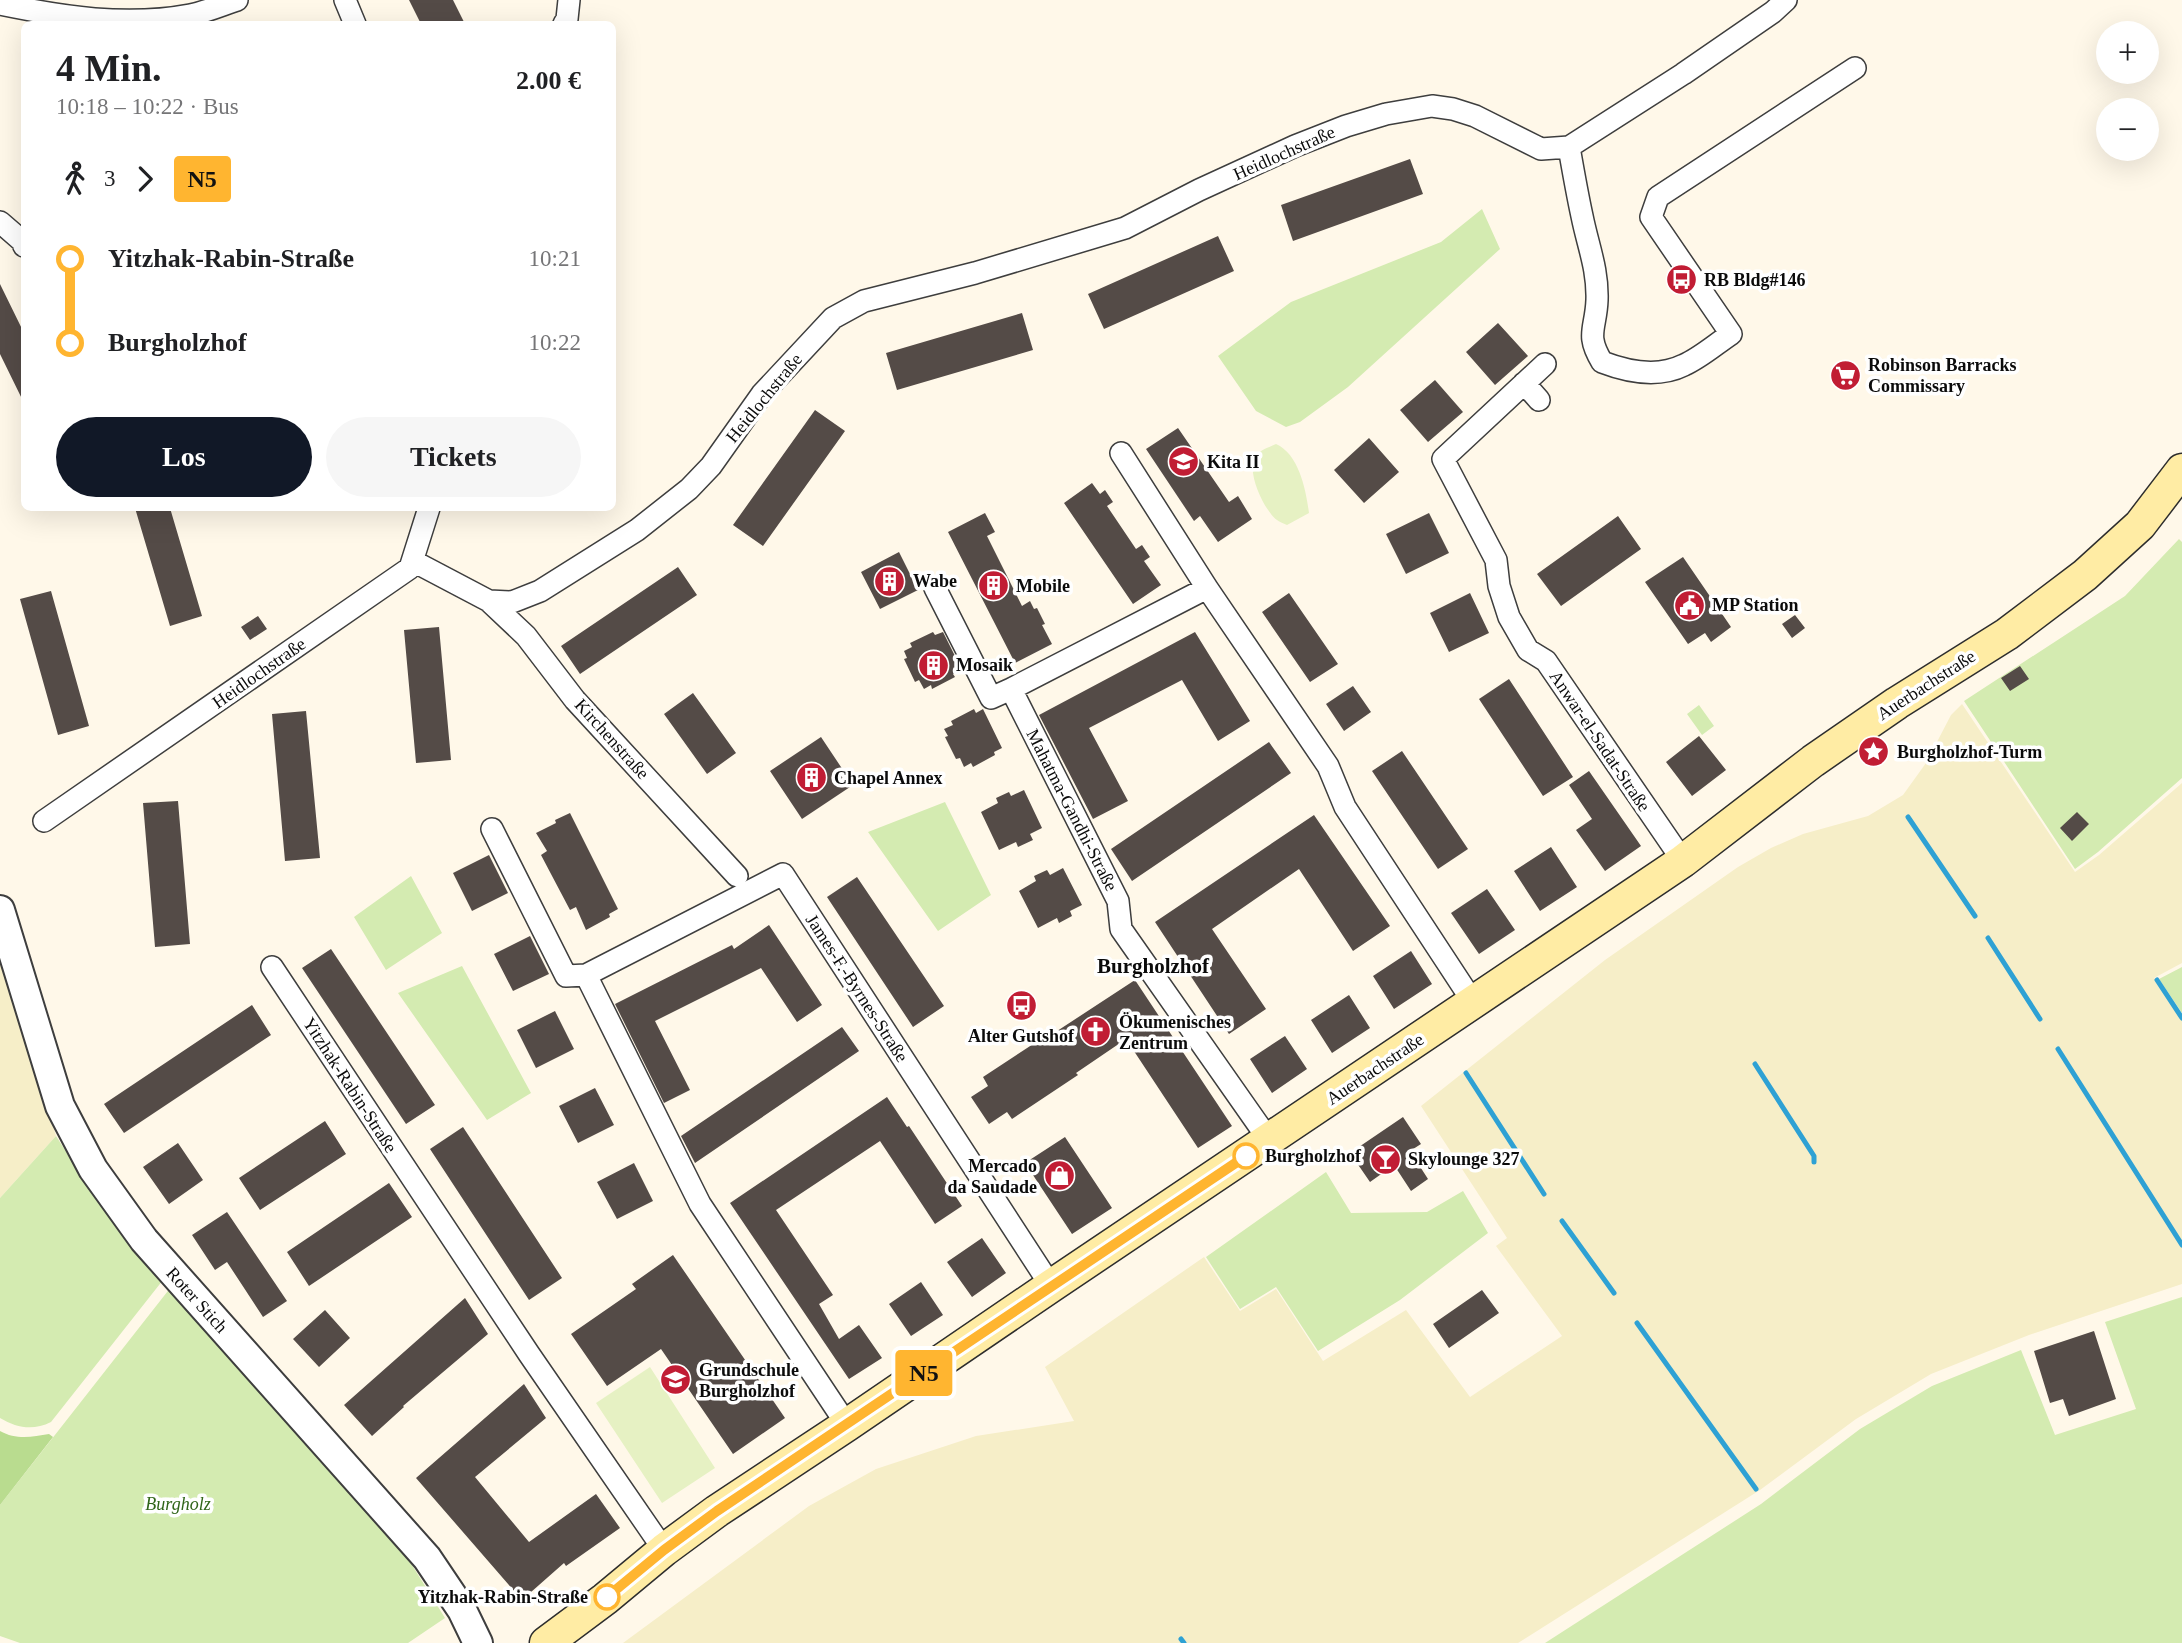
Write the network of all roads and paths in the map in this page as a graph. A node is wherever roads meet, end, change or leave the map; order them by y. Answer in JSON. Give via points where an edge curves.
{"nodes":[{"id":1,"x":237,"y":0,"type":"edge"},
{"id":2,"x":345,"y":0,"type":"edge"},
{"id":3,"x":569,"y":0,"type":"edge"},
{"id":4,"x":1786,"y":0,"type":"edge"},
{"id":5,"x":0,"y":4,"type":"edge"},
{"id":6,"x":354,"y":21,"type":"edge"},
{"id":7,"x":566,"y":21,"type":"edge"},
{"id":8,"x":1855,"y":68,"type":"dead end"},
{"id":9,"x":1569,"y":147,"type":"junction"},
{"id":10,"x":0,"y":222,"type":"edge"},
{"id":11,"x":21,"y":240,"type":"edge"},
{"id":12,"x":1545,"y":364,"type":"dead end"},
{"id":13,"x":1524,"y":383,"type":"junction"},
{"id":14,"x":1539,"y":400,"type":"dead end"},
{"id":15,"x":1121,"y":453,"type":"dead end"},
{"id":16,"x":2182,"y":470,"type":"edge"},
{"id":17,"x":428,"y":511,"type":"edge"},
{"id":18,"x":413,"y":561,"type":"junction"},
{"id":19,"x":935,"y":588,"type":"dead end"},
{"id":20,"x":1207,"y":588,"type":"junction"},
{"id":21,"x":489,"y":601,"type":"junction"},
{"id":22,"x":1011,"y":688,"type":"junction"},
{"id":23,"x":44,"y":821,"type":"dead end"},
{"id":24,"x":492,"y":829,"type":"dead end"},
{"id":25,"x":1683,"y":861,"type":"junction"},
{"id":26,"x":737,"y":876,"type":"dead end"},
{"id":27,"x":0,"y":910,"type":"edge"},
{"id":28,"x":272,"y":967,"type":"dead end"},
{"id":29,"x":586,"y":975,"type":"junction"},
{"id":30,"x":1473,"y":1002,"type":"junction"},
{"id":31,"x":1269,"y":1140,"type":"junction"},
{"id":32,"x":1051,"y":1286,"type":"junction"},
{"id":33,"x":847,"y":1426,"type":"junction"},
{"id":34,"x":664,"y":1550,"type":"junction"},
{"id":35,"x":478,"y":1643,"type":"edge"},
{"id":36,"x":545,"y":1643,"type":"edge"}],
"edges":[{"from":1,"to":5,"type":"street","via":[[192,15],[133,20],[85,20]]},
{"from":2,"to":6,"type":"street"},
{"from":3,"to":7,"type":"street"},
{"from":4,"to":9,"type":"street"},
{"from":8,"to":9,"type":"street","via":[[1658,197],[1651,217],[1731,334],[1684,366],[1633,371],[1602,362],[1593,348],[1595,263]]},
{"from":9,"to":21,"type":"street","name":"Heidlochstraße","via":[[1541,149],[1453,109],[1432,106],[1395,112],[1294,146],[1125,228],[864,301],[833,318],[802,351],[762,394],[689,489],[607,550],[540,591],[512,602]]},
{"from":10,"to":11,"type":"street"},
{"from":12,"to":13,"type":"street","name":"Anwar-el-Sadat-Straße"},
{"from":13,"to":14,"type":"street"},
{"from":13,"to":25,"type":"street","name":"Anwar-el-Sadat-Straße","via":[[1443,459],[1496,560],[1509,617],[1528,650],[1546,661]]},
{"from":15,"to":20,"type":"street"},
{"from":16,"to":25,"type":"main road","name":"Auerbachstraße","via":[[2140,525],[2085,575],[2007,634],[1813,761]]},
{"from":17,"to":18,"type":"street"},
{"from":18,"to":21,"type":"street"},
{"from":18,"to":23,"type":"street","name":"Heidlochstraße","via":[[410,568]]},
{"from":19,"to":22,"type":"street","via":[[991,698]]},
{"from":20,"to":22,"type":"street"},
{"from":20,"to":30,"type":"street","via":[[1328,766],[1345,807]]},
{"from":21,"to":26,"type":"street","name":"Kirchenstraße","via":[[526,636],[575,700]]},
{"from":22,"to":31,"type":"street","name":"Mahatma-Gandhi-Straße","via":[[1118,901],[1121,929]]},
{"from":24,"to":29,"type":"street","via":[[566,976]]},
{"from":25,"to":30,"type":"main road","name":"Auerbachstraße"},
{"from":27,"to":35,"type":"street","name":"Roter Stich","via":[[60,1106],[93,1169],[144,1240],[427,1558]]},
{"from":28,"to":34,"type":"street","name":"Yitzhak-Rabin-Straße"},
{"from":29,"to":32,"type":"street","name":"James-F.-Byrnes-Straße","via":[[783,874]]},
{"from":29,"to":33,"type":"street","via":[[700,1204]]},
{"from":30,"to":31,"type":"main road","name":"Auerbachstraße"},
{"from":31,"to":32,"type":"main road","name":"Auerbachstraße"},
{"from":32,"to":33,"type":"main road","name":"Auerbachstraße"},
{"from":33,"to":34,"type":"main road","name":"Auerbachstraße"},
{"from":34,"to":36,"type":"main road","name":"Auerbachstraße"}]}
